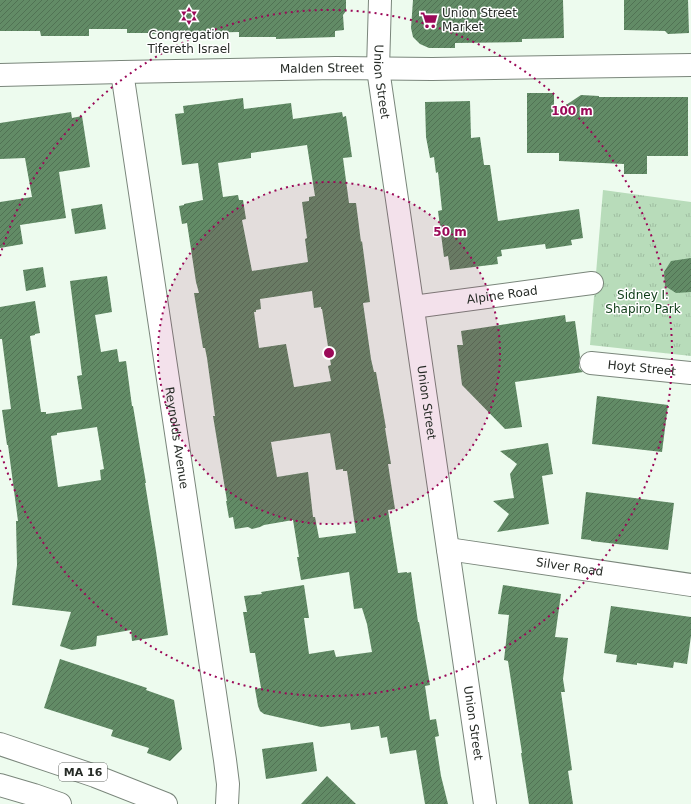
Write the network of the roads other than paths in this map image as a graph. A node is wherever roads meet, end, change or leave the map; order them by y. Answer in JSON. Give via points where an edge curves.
{"nodes":[{"id":1,"x":380,"y":0,"type":"edge"},
{"id":2,"x":691,"y":64,"type":"edge"},
{"id":3,"x":378,"y":69,"type":"junction"},
{"id":4,"x":122,"y":72,"type":"junction"},
{"id":5,"x":0,"y":75,"type":"edge"},
{"id":6,"x":592,"y":283,"type":"dead end"},
{"id":7,"x":413,"y":307,"type":"junction"},
{"id":8,"x":591,"y":364,"type":"dead end"},
{"id":9,"x":691,"y":373,"type":"edge"},
{"id":10,"x":448,"y":549,"type":"junction"},
{"id":11,"x":691,"y":585,"type":"edge"},
{"id":12,"x":0,"y":744,"type":"edge"},
{"id":13,"x":0,"y":785,"type":"edge"},
{"id":14,"x":60,"y":804,"type":"edge"},
{"id":15,"x":166,"y":804,"type":"edge"},
{"id":16,"x":227,"y":804,"type":"edge"},
{"id":17,"x":486,"y":804,"type":"edge"}],
"edges":[{"from":1,"to":3,"type":"main road","name":"Union Street"},
{"from":2,"to":3,"type":"main road","name":"Malden Street"},
{"from":3,"to":4,"type":"main road","name":"Malden Street"},
{"from":3,"to":7,"type":"main road","name":"Union Street"},
{"from":4,"to":5,"type":"main road","name":"Malden Street"},
{"from":4,"to":16,"type":"main road","name":"Reynolds Avenue","via":[[225,760]]},
{"from":6,"to":7,"type":"main road","name":"Alpine Road"},
{"from":7,"to":10,"type":"main road","name":"Union Street"},
{"from":8,"to":9,"type":"main road","name":"Hoyt Street"},
{"from":10,"to":11,"type":"main road","name":"Silver Road"},
{"from":10,"to":17,"type":"main road","name":"Union Street"},
{"from":12,"to":15,"type":"main road","number":"MA 16"},
{"from":13,"to":14,"type":"main road"}]}
